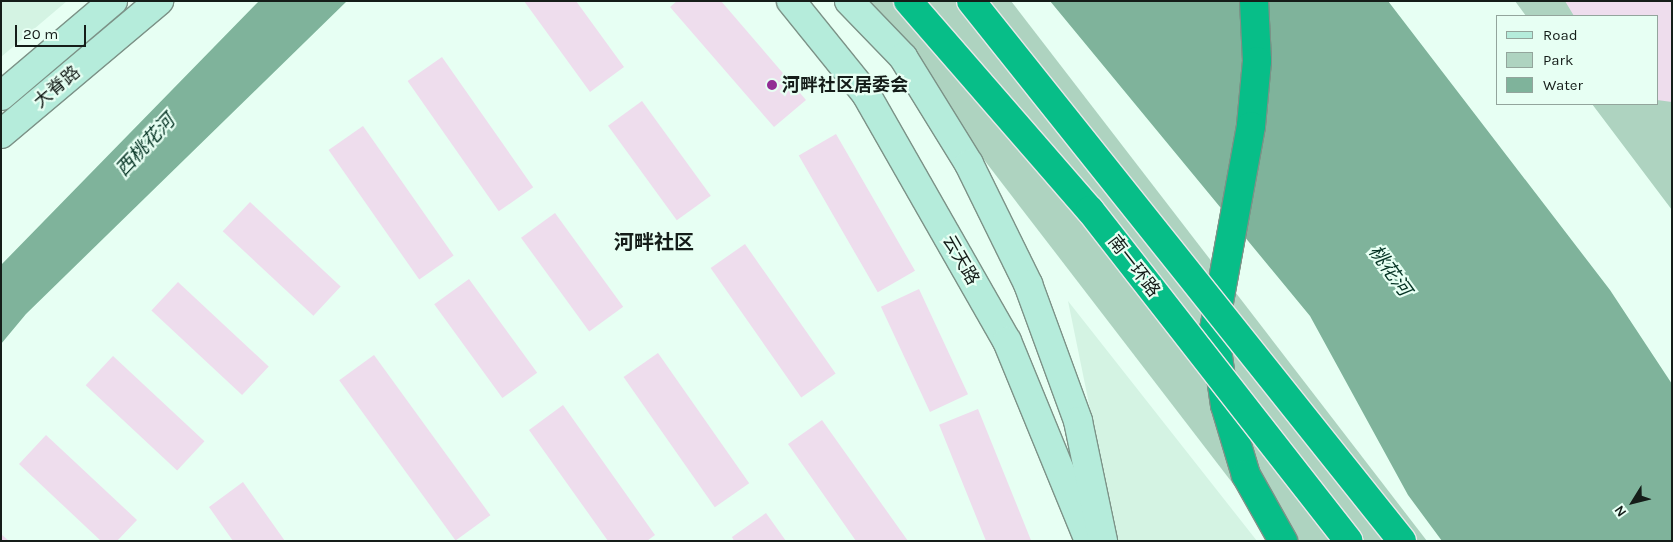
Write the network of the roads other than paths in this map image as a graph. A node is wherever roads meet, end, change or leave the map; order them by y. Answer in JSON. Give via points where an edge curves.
{"nodes":[{"id":1,"x":114,"y":1,"type":"edge"},
{"id":2,"x":158,"y":1,"type":"edge"},
{"id":3,"x":791,"y":1,"type":"edge"},
{"id":4,"x":849,"y":1,"type":"edge"},
{"id":5,"x":902,"y":1,"type":"edge"},
{"id":6,"x":908,"y":1,"type":"edge"},
{"id":7,"x":1254,"y":1,"type":"edge"},
{"id":8,"x":977,"y":6,"type":"edge"},
{"id":9,"x":946,"y":43,"type":"junction"},
{"id":10,"x":1,"y":96,"type":"edge"},
{"id":11,"x":1,"y":134,"type":"edge"},
{"id":12,"x":1089,"y":541,"type":"edge"},
{"id":13,"x":1104,"y":541,"type":"edge"},
{"id":14,"x":1283,"y":541,"type":"edge"},
{"id":15,"x":1349,"y":541,"type":"edge"},
{"id":16,"x":1402,"y":541,"type":"edge"}],
"edges":[{"from":1,"to":10,"type":"main road","name":"大脊路"},
{"from":2,"to":11,"type":"main road","name":"大脊路"},
{"from":3,"to":12,"type":"main road","name":"云天路","via":[[866,94],[1007,341]]},
{"from":4,"to":13,"type":"main road","via":[[903,57],[969,164],[1028,284],[1078,421]]},
{"from":5,"to":9,"type":"highway","bridge":true},
{"from":6,"to":9,"type":"highway","name":"南一环路","bridge":true},
{"from":7,"to":14,"type":"highway","via":[[1257,61],[1252,126],[1214,329],[1225,405],[1246,475]]},
{"from":8,"to":16,"type":"highway","bridge":true},
{"from":9,"to":15,"type":"highway","name":"南一环路","bridge":true,"via":[[1090,210]]}]}
